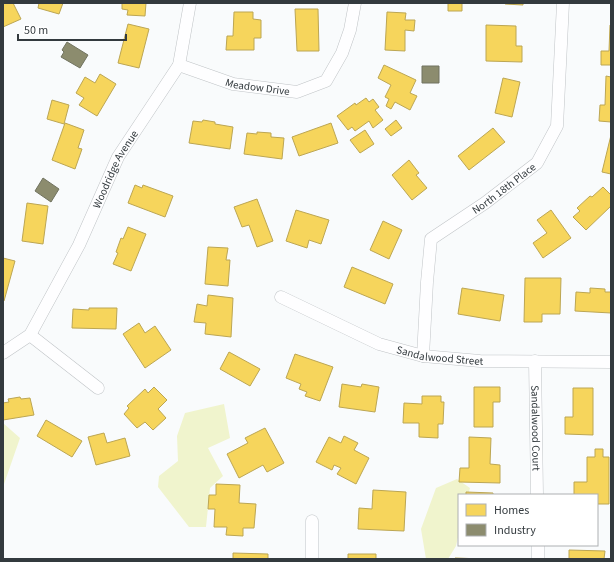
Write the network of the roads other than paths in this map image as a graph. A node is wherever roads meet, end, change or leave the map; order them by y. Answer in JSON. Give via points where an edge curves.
{"nodes":[{"id":1,"x":190,"y":3,"type":"edge"},
{"id":2,"x":355,"y":3,"type":"edge"},
{"id":3,"x":563,"y":3,"type":"edge"},
{"id":4,"x":179,"y":65,"type":"junction"},
{"id":5,"x":281,"y":297,"type":"dead end"},
{"id":6,"x":30,"y":335,"type":"junction"},
{"id":7,"x":3,"y":353,"type":"edge"},
{"id":8,"x":423,"y":356,"type":"junction"},
{"id":9,"x":535,"y":361,"type":"junction"},
{"id":10,"x":611,"y":362,"type":"edge"},
{"id":11,"x":98,"y":388,"type":"dead end"},
{"id":12,"x":537,"y":494,"type":"edge"},
{"id":13,"x":312,"y":521,"type":"dead end"},
{"id":14,"x":538,"y":546,"type":"edge"},
{"id":15,"x":312,"y":559,"type":"edge"},
{"id":16,"x":538,"y":559,"type":"edge"}],
"edges":[{"from":1,"to":4,"type":"street","name":"Woodridge Avenue"},
{"from":2,"to":4,"type":"street","name":"Meadow Drive","via":[[342,54],[326,81],[297,92],[233,84]]},
{"from":3,"to":8,"type":"street","name":"North 18th Place","via":[[557,126],[537,163],[485,203],[431,239]]},
{"from":4,"to":6,"type":"street","name":"Woodridge Avenue","via":[[118,157],[79,245]]},
{"from":5,"to":8,"type":"street","name":"Sandalwood Street","via":[[379,344]]},
{"from":6,"to":7,"type":"street","name":"Woodridge Avenue"},
{"from":6,"to":11,"type":"street"},
{"from":8,"to":9,"type":"street","name":"Sandalwood Street","via":[[480,361]]},
{"from":9,"to":10,"type":"street","name":"Sandalwood Street"},
{"from":9,"to":12,"type":"street","name":"Sandalwood Court"},
{"from":13,"to":15,"type":"street"},
{"from":14,"to":16,"type":"street"}]}
